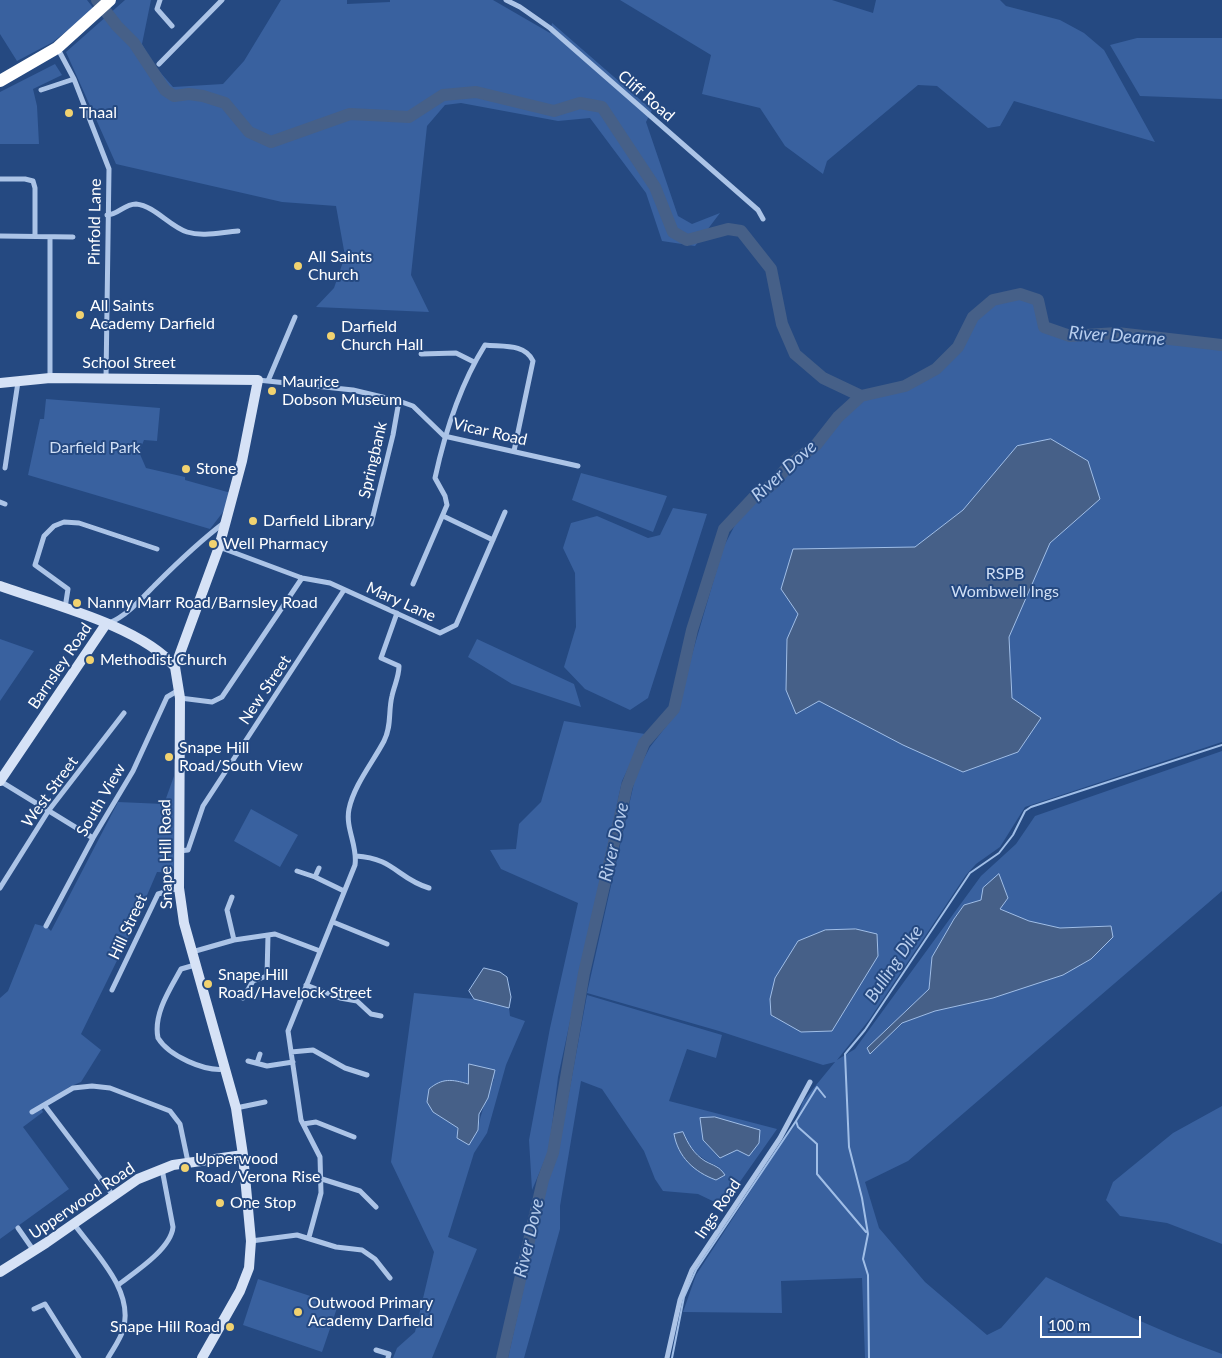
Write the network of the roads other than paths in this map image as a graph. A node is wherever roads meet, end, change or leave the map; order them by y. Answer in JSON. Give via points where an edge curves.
{"nodes":[{"id":1,"x":110,"y":0,"type":"edge"},
{"id":2,"x":160,"y":0,"type":"edge"},
{"id":3,"x":222,"y":0,"type":"edge"},
{"id":4,"x":506,"y":0,"type":"edge"},
{"id":5,"x":172,"y":26,"type":"dead end"},
{"id":6,"x":57,"y":48,"type":"junction"},
{"id":7,"x":159,"y":64,"type":"dead end"},
{"id":8,"x":74,"y":79,"type":"junction"},
{"id":9,"x":0,"y":81,"type":"edge"},
{"id":10,"x":40,"y":90,"type":"dead end"},
{"id":11,"x":0,"y":179,"type":"edge"},
{"id":12,"x":107,"y":215,"type":"junction"},
{"id":13,"x":763,"y":219,"type":"dead end"},
{"id":14,"x":238,"y":231,"type":"dead end"},
{"id":15,"x":0,"y":236,"type":"edge"},
{"id":16,"x":35,"y":236,"type":"junction"},
{"id":17,"x":73,"y":237,"type":"dead end"},
{"id":18,"x":50,"y":238,"type":"junction"},
{"id":19,"x":295,"y":317,"type":"dead end"},
{"id":20,"x":421,"y":354,"type":"dead end"},
{"id":21,"x":474,"y":362,"type":"junction"},
{"id":22,"x":50,"y":378,"type":"junction"},
{"id":23,"x":106,"y":378,"type":"junction"},
{"id":24,"x":258,"y":380,"type":"junction"},
{"id":25,"x":268,"y":381,"type":"junction"},
{"id":26,"x":18,"y":382,"type":"junction"},
{"id":27,"x":0,"y":383,"type":"edge"},
{"id":28,"x":399,"y":401,"type":"junction"},
{"id":29,"x":444,"y":436,"type":"junction"},
{"id":30,"x":514,"y":451,"type":"junction"},
{"id":31,"x":578,"y":466,"type":"dead end"},
{"id":32,"x":5,"y":468,"type":"dead end"},
{"id":33,"x":505,"y":512,"type":"dead end"},
{"id":34,"x":443,"y":516,"type":"junction"},
{"id":35,"x":225,"y":522,"type":"junction"},
{"id":36,"x":371,"y":524,"type":"dead end"},
{"id":37,"x":493,"y":540,"type":"junction"},
{"id":38,"x":219,"y":547,"type":"junction"},
{"id":39,"x":157,"y":549,"type":"dead end"},
{"id":40,"x":302,"y":578,"type":"junction"},
{"id":41,"x":414,"y":584,"type":"dead end"},
{"id":42,"x":0,"y":586,"type":"edge"},
{"id":43,"x":344,"y":590,"type":"junction"},
{"id":44,"x":64,"y":609,"type":"junction"},
{"id":45,"x":397,"y":614,"type":"junction"},
{"id":46,"x":106,"y":624,"type":"junction"},
{"id":47,"x":175,"y":667,"type":"junction"},
{"id":48,"x":180,"y":694,"type":"junction"},
{"id":49,"x":124,"y":713,"type":"dead end"},
{"id":50,"x":0,"y":781,"type":"edge"},
{"id":51,"x":49,"y":810,"type":"junction"},
{"id":52,"x":92,"y":838,"type":"junction"},
{"id":53,"x":179,"y":851,"type":"junction"},
{"id":54,"x":356,"y":856,"type":"junction"},
{"id":55,"x":319,"y":868,"type":"dead end"},
{"id":56,"x":297,"y":871,"type":"dead end"},
{"id":57,"x":315,"y":877,"type":"junction"},
{"id":58,"x":0,"y":888,"type":"edge"},
{"id":59,"x":179,"y":888,"type":"junction"},
{"id":60,"x":429,"y":888,"type":"dead end"},
{"id":61,"x":344,"y":891,"type":"junction"},
{"id":62,"x":232,"y":897,"type":"dead end"},
{"id":63,"x":333,"y":922,"type":"junction"},
{"id":64,"x":46,"y":926,"type":"dead end"},
{"id":65,"x":268,"y":935,"type":"junction"},
{"id":66,"x":234,"y":940,"type":"junction"},
{"id":67,"x":387,"y":944,"type":"dead end"},
{"id":68,"x":320,"y":951,"type":"junction"},
{"id":69,"x":192,"y":952,"type":"junction"},
{"id":70,"x":196,"y":965,"type":"junction"},
{"id":71,"x":306,"y":985,"type":"junction"},
{"id":72,"x":112,"y":990,"type":"dead end"},
{"id":73,"x":243,"y":998,"type":"dead end"},
{"id":74,"x":381,"y":1016,"type":"dead end"},
{"id":75,"x":291,"y":1052,"type":"junction"},
{"id":76,"x":260,"y":1054,"type":"dead end"},
{"id":77,"x":248,"y":1061,"type":"dead end"},
{"id":78,"x":293,"y":1062,"type":"junction"},
{"id":79,"x":257,"y":1063,"type":"junction"},
{"id":80,"x":225,"y":1069,"type":"junction"},
{"id":81,"x":367,"y":1075,"type":"dead end"},
{"id":82,"x":810,"y":1082,"type":"dead end"},
{"id":83,"x":265,"y":1102,"type":"dead end"},
{"id":84,"x":45,"y":1106,"type":"junction"},
{"id":85,"x":236,"y":1108,"type":"junction"},
{"id":86,"x":32,"y":1112,"type":"dead end"},
{"id":87,"x":303,"y":1124,"type":"junction"},
{"id":88,"x":354,"y":1137,"type":"dead end"},
{"id":89,"x":243,"y":1155,"type":"junction"},
{"id":90,"x":188,"y":1162,"type":"junction"},
{"id":91,"x":162,"y":1168,"type":"junction"},
{"id":92,"x":322,"y":1179,"type":"junction"},
{"id":93,"x":112,"y":1194,"type":"junction"},
{"id":94,"x":376,"y":1207,"type":"dead end"},
{"id":95,"x":74,"y":1224,"type":"junction"},
{"id":96,"x":18,"y":1228,"type":"dead end"},
{"id":97,"x":309,"y":1237,"type":"junction"},
{"id":98,"x":251,"y":1241,"type":"junction"},
{"id":99,"x":34,"y":1251,"type":"junction"},
{"id":100,"x":0,"y":1272,"type":"edge"},
{"id":101,"x":390,"y":1278,"type":"dead end"},
{"id":102,"x":118,"y":1284,"type":"junction"},
{"id":103,"x":34,"y":1309,"type":"dead end"},
{"id":104,"x":376,"y":1350,"type":"dead end"},
{"id":105,"x":79,"y":1358,"type":"edge"},
{"id":106,"x":108,"y":1358,"type":"edge"},
{"id":107,"x":202,"y":1358,"type":"edge"},
{"id":108,"x":388,"y":1358,"type":"edge"},
{"id":109,"x":667,"y":1358,"type":"edge"}],
"edges":[{"from":1,"to":6,"type":"highway"},
{"from":2,"to":5,"type":"street","via":[[157,9]]},
{"from":3,"to":7,"type":"street"},
{"from":4,"to":13,"type":"street","name":"Cliff Road","via":[[550,28],[758,210]]},
{"from":6,"to":8,"type":"street","name":"Pinfold Lane"},
{"from":6,"to":9,"type":"highway"},
{"from":8,"to":10,"type":"street"},
{"from":8,"to":12,"type":"street","name":"Pinfold Lane","via":[[109,169]]},
{"from":11,"to":16,"type":"street","via":[[33,181]]},
{"from":12,"to":14,"type":"street","via":[[134,204],[143,206],[186,232]]},
{"from":12,"to":23,"type":"street","name":"Pinfold Lane"},
{"from":15,"to":16,"type":"street"},
{"from":16,"to":18,"type":"street"},
{"from":17,"to":18,"type":"street"},
{"from":18,"to":22,"type":"street"},
{"from":19,"to":25,"type":"street"},
{"from":20,"to":21,"type":"street","via":[[456,353]]},
{"from":21,"to":29,"type":"street"},
{"from":21,"to":30,"type":"street","via":[[485,345],[522,348],[533,361]]},
{"from":22,"to":23,"type":"street","name":"School Street"},
{"from":22,"to":26,"type":"street","name":"School Street"},
{"from":23,"to":24,"type":"street","name":"School Street"},
{"from":24,"to":25,"type":"street","name":"Vicar Road"},
{"from":24,"to":35,"type":"street","via":[[242,461]]},
{"from":25,"to":28,"type":"street","name":"Vicar Road","via":[[353,390]]},
{"from":26,"to":27,"type":"street","name":"School Street"},
{"from":26,"to":32,"type":"street"},
{"from":28,"to":29,"type":"street","name":"Vicar Road","via":[[413,406]]},
{"from":28,"to":36,"type":"street","name":"Springbank"},
{"from":29,"to":30,"type":"street","name":"Vicar Road"},
{"from":29,"to":34,"type":"street","via":[[435,478],[445,496],[447,506]]},
{"from":30,"to":31,"type":"street","name":"Vicar Road"},
{"from":33,"to":37,"type":"street"},
{"from":34,"to":37,"type":"street"},
{"from":34,"to":41,"type":"street"},
{"from":35,"to":38,"type":"street"},
{"from":35,"to":46,"type":"street","name":"Barnsley Road","via":[[207,534],[116,620]]},
{"from":37,"to":45,"type":"street","name":"Mary Lane","via":[[456,625],[440,633]]},
{"from":38,"to":40,"type":"street","name":"Mary Lane"},
{"from":38,"to":47,"type":"street"},
{"from":39,"to":44,"type":"street","via":[[78,523],[64,522],[54,526],[41,542],[35,565],[68,589]]},
{"from":40,"to":43,"type":"street","name":"Mary Lane","via":[[330,583]]},
{"from":40,"to":48,"type":"street","via":[[222,697],[212,702]]},
{"from":42,"to":44,"type":"street"},
{"from":43,"to":45,"type":"street","name":"Mary Lane"},
{"from":43,"to":53,"type":"street","name":"New Street","via":[[203,806],[188,850]]},
{"from":44,"to":46,"type":"street"},
{"from":45,"to":54,"type":"street","via":[[381,658],[399,666],[390,704],[391,722],[349,809],[348,820]]},
{"from":46,"to":47,"type":"street","via":[[129,634]]},
{"from":46,"to":50,"type":"street","name":"Barnsley Road"},
{"from":47,"to":48,"type":"street","name":"Snape Hill Road"},
{"from":48,"to":52,"type":"street","name":"South View","via":[[167,697],[133,771]]},
{"from":48,"to":53,"type":"street","name":"Snape Hill Road"},
{"from":49,"to":51,"type":"street","name":"West Street"},
{"from":50,"to":51,"type":"street"},
{"from":51,"to":52,"type":"street"},
{"from":51,"to":58,"type":"street","name":"West Street"},
{"from":52,"to":64,"type":"street","name":"South View"},
{"from":53,"to":59,"type":"street","name":"Snape Hill Road"},
{"from":54,"to":60,"type":"street","via":[[373,857],[391,864],[416,884]]},
{"from":54,"to":61,"type":"street"},
{"from":55,"to":57,"type":"street"},
{"from":56,"to":57,"type":"street"},
{"from":57,"to":61,"type":"street"},
{"from":59,"to":69,"type":"street","name":"Snape Hill Road"},
{"from":59,"to":72,"type":"street","name":"Hill Street","via":[[158,894]]},
{"from":61,"to":63,"type":"street"},
{"from":62,"to":66,"type":"street","via":[[227,910]]},
{"from":63,"to":67,"type":"street"},
{"from":63,"to":68,"type":"street"},
{"from":65,"to":66,"type":"street"},
{"from":65,"to":68,"type":"street","via":[[275,934]]},
{"from":65,"to":73,"type":"street","via":[[267,976],[253,981]]},
{"from":66,"to":69,"type":"street"},
{"from":68,"to":71,"type":"street"},
{"from":69,"to":70,"type":"street","name":"Snape Hill Road"},
{"from":70,"to":80,"type":"street","name":"Snape Hill Road"},
{"from":70,"to":80,"type":"street","via":[[181,969],[159,1016],[157,1032],[161,1043],[182,1057],[214,1071]]},
{"from":71,"to":74,"type":"street","via":[[357,1002],[371,1014]]},
{"from":71,"to":75,"type":"street","via":[[288,1031]]},
{"from":75,"to":78,"type":"street"},
{"from":75,"to":81,"type":"street","via":[[313,1050],[345,1068]]},
{"from":76,"to":79,"type":"street"},
{"from":77,"to":79,"type":"street"},
{"from":78,"to":79,"type":"street","via":[[266,1066]]},
{"from":78,"to":87,"type":"street"},
{"from":80,"to":85,"type":"street","name":"Snape Hill Road"},
{"from":82,"to":109,"type":"street","name":"Ings Road","via":[[780,1138],[692,1270],[680,1300]]},
{"from":83,"to":85,"type":"street"},
{"from":84,"to":86,"type":"street"},
{"from":84,"to":90,"type":"street","via":[[73,1088],[92,1086],[110,1088],[170,1111],[180,1124]]},
{"from":84,"to":93,"type":"street"},
{"from":85,"to":89,"type":"street","name":"Snape Hill Road"},
{"from":87,"to":88,"type":"street","via":[[316,1122]]},
{"from":87,"to":92,"type":"street","via":[[320,1157]]},
{"from":89,"to":90,"type":"street","name":"Upperwood Road"},
{"from":89,"to":98,"type":"street","name":"Snape Hill Road"},
{"from":90,"to":91,"type":"street","name":"Upperwood Road"},
{"from":91,"to":93,"type":"street","name":"Upperwood Road"},
{"from":91,"to":102,"type":"street","via":[[173,1234],[140,1269]]},
{"from":92,"to":94,"type":"street","via":[[360,1191]]},
{"from":92,"to":97,"type":"street","via":[[319,1208]]},
{"from":93,"to":95,"type":"street","name":"Upperwood Road"},
{"from":95,"to":99,"type":"street","name":"Upperwood Road"},
{"from":95,"to":102,"type":"street"},
{"from":96,"to":99,"type":"street"},
{"from":97,"to":98,"type":"street","via":[[289,1235]]},
{"from":97,"to":101,"type":"street","via":[[336,1247],[362,1250],[375,1258]]},
{"from":98,"to":107,"type":"street","name":"Snape Hill Road","via":[[251,1259],[242,1285],[225,1322]]},
{"from":99,"to":100,"type":"street","name":"Upperwood Road"},
{"from":102,"to":106,"type":"street","via":[[125,1308],[123,1330]]},
{"from":103,"to":105,"type":"street","via":[[45,1304]]},
{"from":104,"to":108,"type":"street","via":[[389,1354]]}]}
